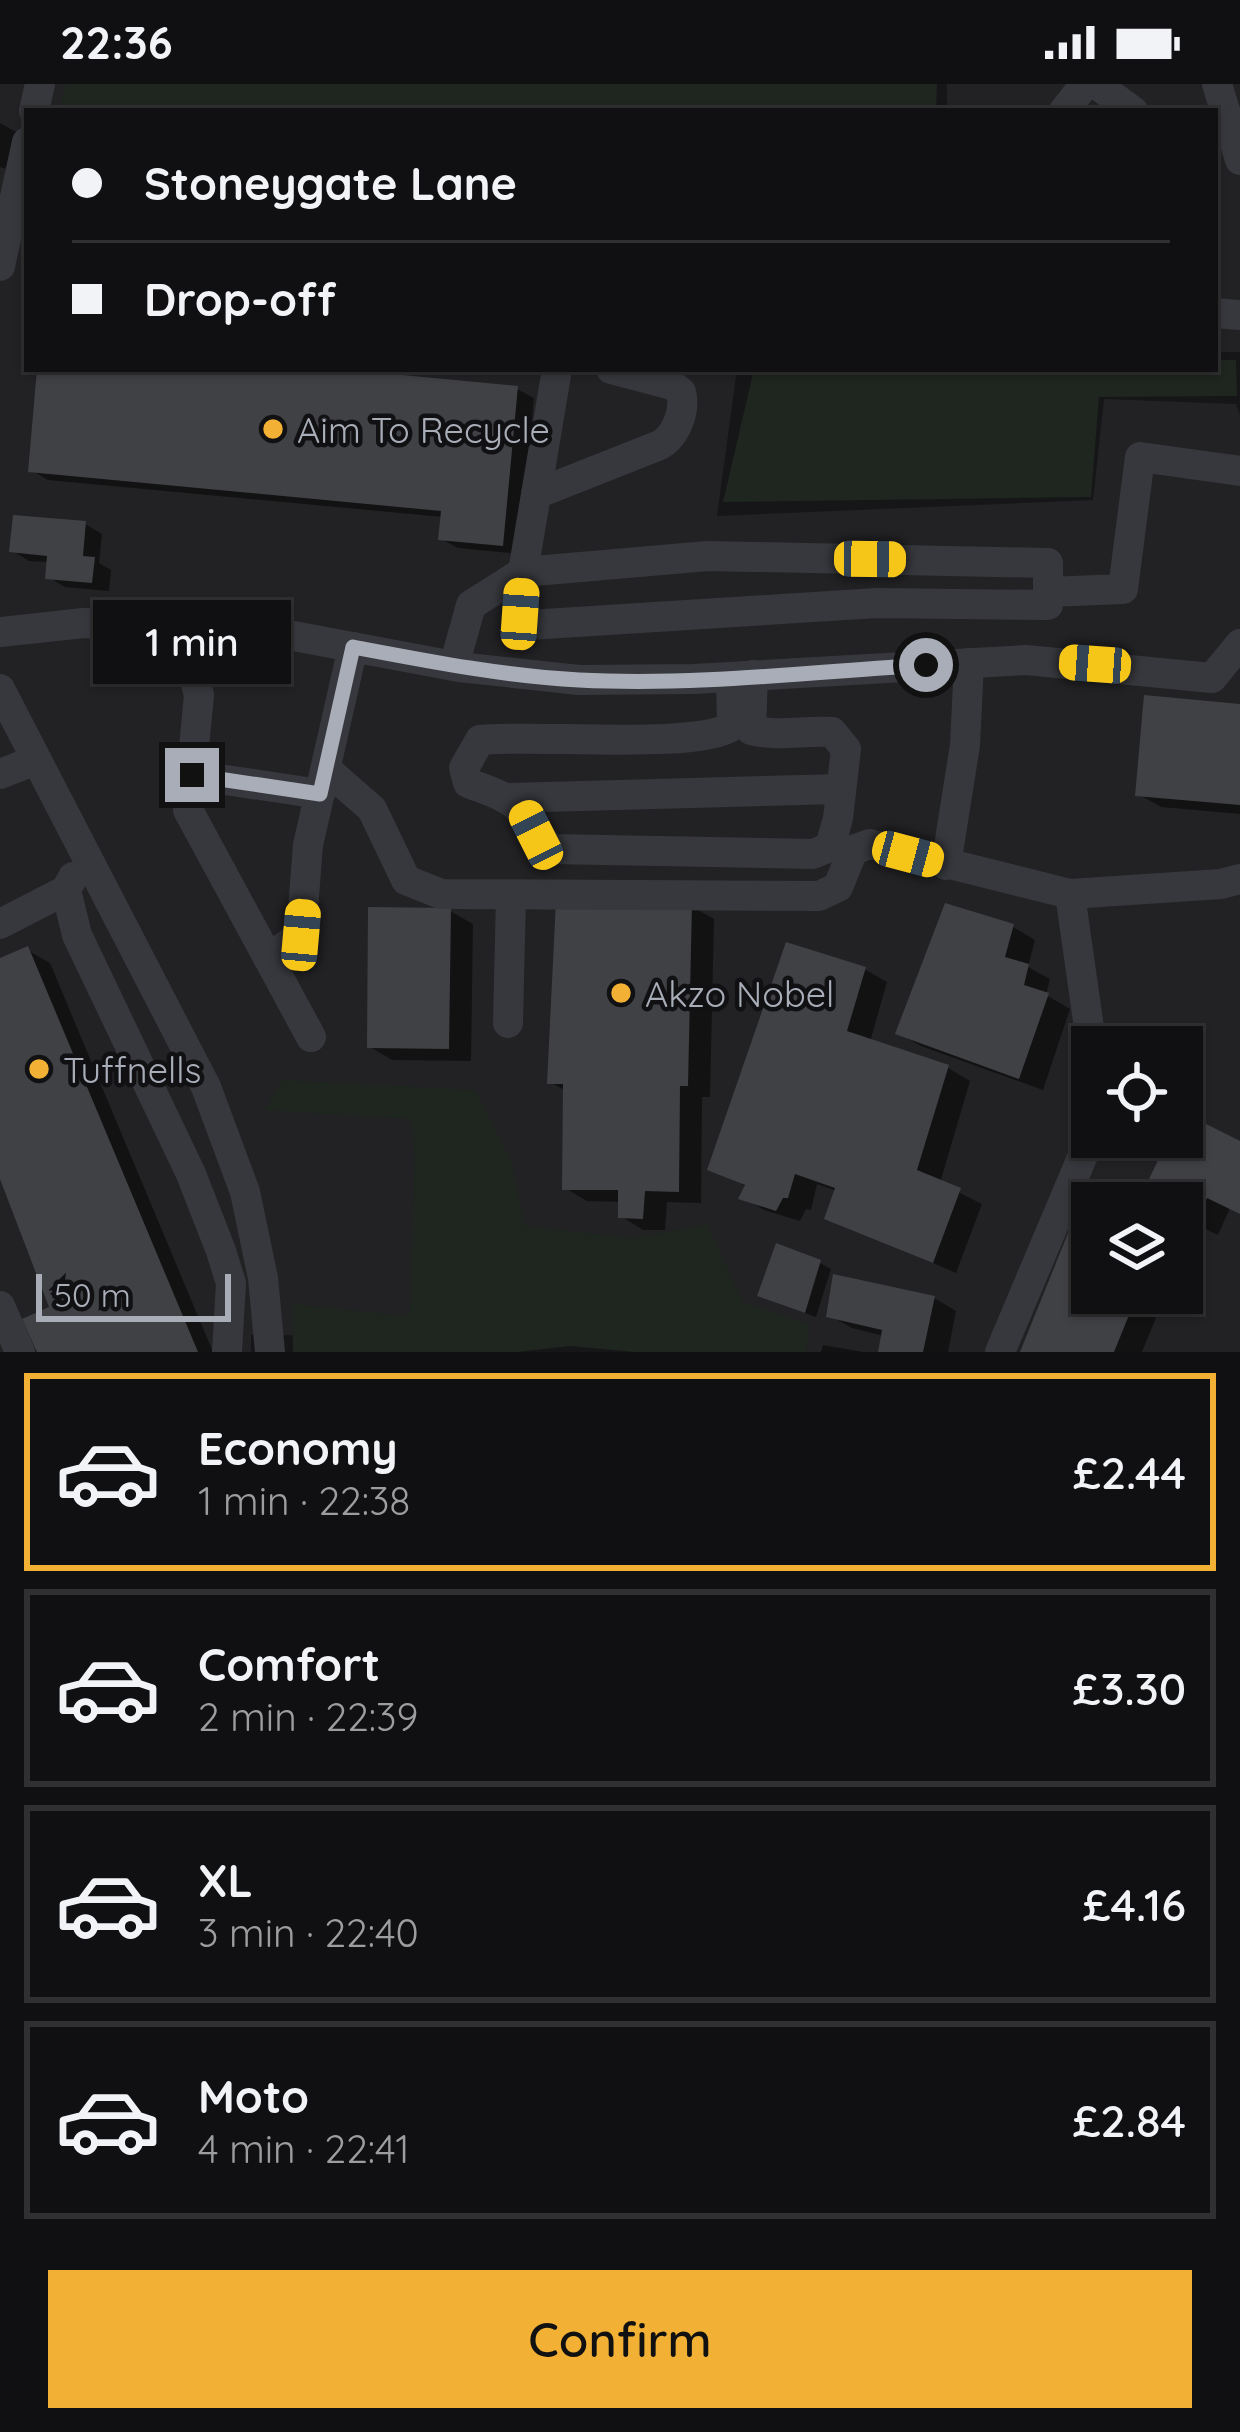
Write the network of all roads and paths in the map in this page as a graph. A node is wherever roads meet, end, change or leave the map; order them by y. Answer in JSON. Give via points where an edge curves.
{"nodes":[{"id":1,"x":1085,"y":84,"type":"edge"},
{"id":2,"x":1096,"y":84,"type":"edge"},
{"id":3,"x":1217,"y":84,"type":"edge"},
{"id":4,"x":1066,"y":108,"type":"edge"},
{"id":5,"x":1128,"y":108,"type":"edge"},
{"id":6,"x":24,"y":156,"type":"edge"},
{"id":7,"x":1240,"y":160,"type":"edge"},
{"id":8,"x":0,"y":266,"type":"edge"},
{"id":9,"x":556,"y":372,"type":"edge"},
{"id":10,"x":621,"y":372,"type":"edge"},
{"id":11,"x":1240,"y":471,"type":"edge"},
{"id":12,"x":536,"y":494,"type":"junction"},
{"id":13,"x":524,"y":572,"type":"junction"},
{"id":14,"x":1048,"y":592,"type":"junction"},
{"id":15,"x":180,"y":624,"type":"junction"},
{"id":16,"x":0,"y":632,"type":"edge"},
{"id":17,"x":353,"y":647,"type":"junction"},
{"id":18,"x":1231,"y":659,"type":"edge"},
{"id":19,"x":970,"y":663,"type":"junction"},
{"id":20,"x":454,"y":666,"type":"junction"},
{"id":21,"x":742,"y":676,"type":"junction"},
{"id":22,"x":0,"y":689,"type":"edge"},
{"id":23,"x":36,"y":760,"type":"junction"},
{"id":24,"x":0,"y":774,"type":"edge"},
{"id":25,"x":192,"y":775,"type":"junction"},
{"id":26,"x":323,"y":782,"type":"junction"},
{"id":27,"x":841,"y":789,"type":"junction"},
{"id":28,"x":505,"y":798,"type":"junction"},
{"id":29,"x":85,"y":856,"type":"junction"},
{"id":30,"x":946,"y":865,"type":"junction"},
{"id":31,"x":1240,"y":879,"type":"edge"},
{"id":32,"x":66,"y":890,"type":"junction"},
{"id":33,"x":1070,"y":894,"type":"junction"},
{"id":34,"x":511,"y":895,"type":"junction"},
{"id":35,"x":0,"y":924,"type":"edge"},
{"id":36,"x":268,"y":958,"type":"junction"},
{"id":37,"x":508,"y":1023,"type":"dead end"},
{"id":38,"x":1089,"y":1026,"type":"edge"},
{"id":39,"x":311,"y":1037,"type":"dead end"},
{"id":40,"x":1082,"y":1158,"type":"edge"},
{"id":41,"x":0,"y":1306,"type":"edge"},
{"id":42,"x":20,"y":1352,"type":"edge"},
{"id":43,"x":227,"y":1352,"type":"edge"},
{"id":44,"x":270,"y":1352,"type":"edge"},
{"id":45,"x":1000,"y":1352,"type":"edge"}],
"edges":[{"from":1,"to":4,"type":"street"},
{"from":2,"to":5,"type":"street"},
{"from":3,"to":7,"type":"street"},
{"from":6,"to":8,"type":"street"},
{"from":9,"to":12,"type":"street"},
{"from":10,"to":12,"type":"street","via":[[682,392],[672,436]]},
{"from":11,"to":14,"type":"street","via":[[1140,457],[1123,589]]},
{"from":12,"to":13,"type":"street"},
{"from":13,"to":14,"type":"street","via":[[708,556],[1048,562]]},
{"from":13,"to":14,"type":"street","via":[[520,620],[529,625],[877,603],[1048,605]]},
{"from":13,"to":20,"type":"street","via":[[471,605]]},
{"from":15,"to":16,"type":"street"},
{"from":15,"to":17,"type":"street"},
{"from":15,"to":25,"type":"street","via":[[199,695]]},
{"from":17,"to":20,"type":"street"},
{"from":17,"to":26,"type":"street"},
{"from":18,"to":19,"type":"street"},
{"from":19,"to":21,"type":"street"},
{"from":19,"to":30,"type":"street"},
{"from":20,"to":21,"type":"street","via":[[579,680]]},
{"from":21,"to":27,"type":"street","via":[[751,730],[832,732],[846,749]]},
{"from":21,"to":28,"type":"street","via":[[732,726],[724,731],[671,740],[481,740],[464,768],[468,783]]},
{"from":22,"to":23,"type":"street"},
{"from":23,"to":24,"type":"street"},
{"from":23,"to":29,"type":"street"},
{"from":25,"to":26,"type":"street"},
{"from":25,"to":36,"type":"street","via":[[188,810]]},
{"from":26,"to":34,"type":"street","via":[[372,808],[406,880],[441,894]]},
{"from":26,"to":36,"type":"street","via":[[301,935]]},
{"from":27,"to":28,"type":"street"},
{"from":27,"to":28,"type":"street","via":[[830,847],[813,854],[551,849]]},
{"from":29,"to":32,"type":"street"},
{"from":29,"to":44,"type":"street","via":[[206,1087],[245,1192]]},
{"from":30,"to":33,"type":"street"},
{"from":30,"to":34,"type":"street","via":[[870,844],[853,850],[838,886],[819,896]]},
{"from":31,"to":33,"type":"street"},
{"from":32,"to":35,"type":"street"},
{"from":32,"to":43,"type":"street","via":[[77,935],[221,1250],[231,1283]]},
{"from":33,"to":38,"type":"street"},
{"from":34,"to":37,"type":"street"},
{"from":36,"to":39,"type":"street"},
{"from":40,"to":45,"type":"street"},
{"from":41,"to":42,"type":"street"}]}
